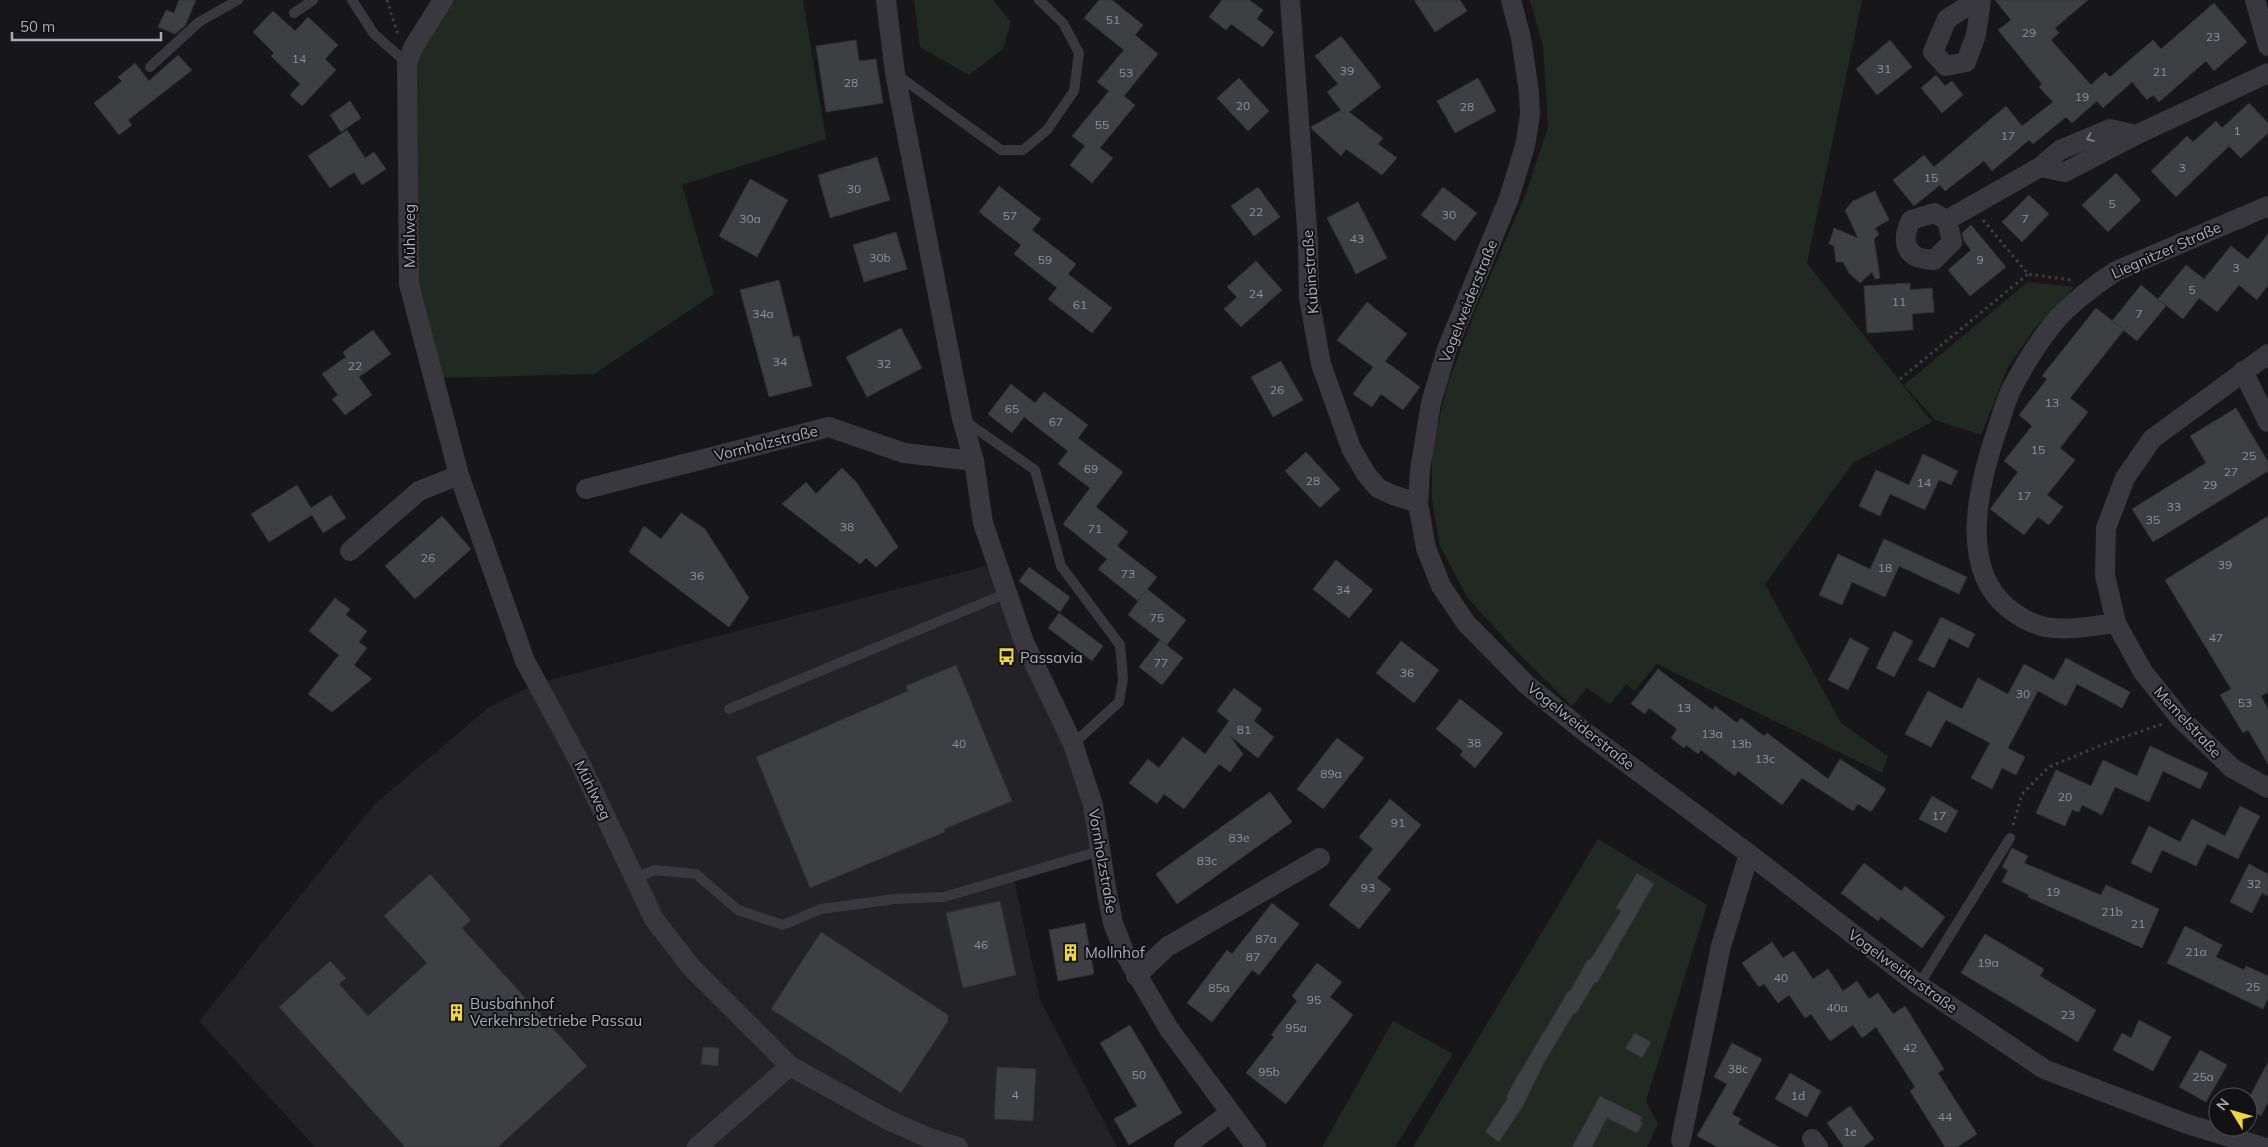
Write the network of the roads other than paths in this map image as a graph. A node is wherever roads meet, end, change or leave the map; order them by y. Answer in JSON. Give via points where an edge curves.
{"nodes":[{"id":1,"x":238,"y":0,"type":"edge"},
{"id":2,"x":313,"y":0,"type":"edge"},
{"id":3,"x":352,"y":0,"type":"edge"},
{"id":4,"x":443,"y":0,"type":"edge"},
{"id":5,"x":886,"y":0,"type":"edge"},
{"id":6,"x":1039,"y":0,"type":"edge"},
{"id":7,"x":1290,"y":0,"type":"edge"},
{"id":8,"x":1511,"y":0,"type":"edge"},
{"id":9,"x":2255,"y":0,"type":"edge"},
{"id":10,"x":294,"y":14,"type":"dead end"},
{"id":11,"x":2268,"y":46,"type":"edge"},
{"id":12,"x":411,"y":55,"type":"junction"},
{"id":13,"x":150,"y":67,"type":"dead end"},
{"id":14,"x":895,"y":73,"type":"junction"},
{"id":15,"x":2268,"y":73,"type":"edge"},
{"id":16,"x":2268,"y":206,"type":"edge"},
{"id":17,"x":1947,"y":220,"type":"dead end"},
{"id":18,"x":2268,"y":354,"type":"edge"},
{"id":19,"x":2243,"y":371,"type":"junction"},
{"id":20,"x":962,"y":419,"type":"junction"},
{"id":21,"x":2268,"y":422,"type":"edge"},
{"id":22,"x":974,"y":462,"type":"junction"},
{"id":23,"x":459,"y":475,"type":"junction"},
{"id":24,"x":586,"y":489,"type":"dead end"},
{"id":25,"x":1418,"y":503,"type":"junction"},
{"id":26,"x":350,"y":552,"type":"dead end"},
{"id":27,"x":1007,"y":593,"type":"junction"},
{"id":28,"x":2116,"y":623,"type":"junction"},
{"id":29,"x":728,"y":709,"type":"dead end"},
{"id":30,"x":1073,"y":744,"type":"junction"},
{"id":31,"x":2268,"y":788,"type":"edge"},
{"id":32,"x":2010,"y":838,"type":"road end"},
{"id":33,"x":1100,"y":851,"type":"junction"},
{"id":34,"x":1749,"y":854,"type":"junction"},
{"id":35,"x":1320,"y":858,"type":"dead end"},
{"id":36,"x":635,"y":878,"type":"junction"},
{"id":37,"x":1136,"y":976,"type":"junction"},
{"id":38,"x":1919,"y":985,"type":"junction"},
{"id":39,"x":790,"y":1066,"type":"junction"},
{"id":40,"x":1230,"y":1113,"type":"junction"},
{"id":41,"x":1681,"y":1140,"type":"dead end"},
{"id":42,"x":697,"y":1147,"type":"edge"},
{"id":43,"x":958,"y":1147,"type":"edge"},
{"id":44,"x":1184,"y":1147,"type":"edge"},
{"id":45,"x":1256,"y":1147,"type":"edge"},
{"id":46,"x":2263,"y":1147,"type":"edge"}],
"edges":[{"from":1,"to":13,"type":"lane","via":[[199,22]]},
{"from":2,"to":10,"type":"lane"},
{"from":3,"to":12,"type":"lane","via":[[374,34]]},
{"from":4,"to":12,"type":"street"},
{"from":5,"to":14,"type":"street","name":"Vornholzstraße"},
{"from":6,"to":14,"type":"lane","via":[[1063,23],[1079,53],[1074,91],[1047,130],[1023,150],[1001,150]]},
{"from":7,"to":25,"type":"street","name":"Kubinstraße","via":[[1308,242],[1309,298],[1321,364],[1351,448],[1366,474],[1378,488]]},
{"from":8,"to":25,"type":"street","name":"Vogelweiderstraße","via":[[1521,38],[1529,92],[1530,116],[1525,146],[1509,198],[1447,348],[1431,403]]},
{"from":9,"to":11,"type":"street"},
{"from":12,"to":23,"type":"street","name":"Mühlweg","via":[[409,284]]},
{"from":14,"to":20,"type":"street","name":"Vornholzstraße"},
{"from":15,"to":17,"type":"street","via":[[2065,172],[2040,167]]},
{"from":16,"to":28,"type":"street","name":"Liegnitzer Straße","via":[[2116,271],[2097,284],[2053,324],[2011,390],[1986,459],[1977,518],[1977,551],[1982,574],[1998,600],[2019,616],[2044,626],[2072,628]]},
{"from":18,"to":19,"type":"street","name":"Memelstraße"},
{"from":19,"to":21,"type":"street"},
{"from":19,"to":28,"type":"street","name":"Memelstraße","via":[[2152,440],[2125,478],[2106,528],[2105,575]]},
{"from":20,"to":22,"type":"street","name":"Vornholzstraße"},
{"from":20,"to":30,"type":"lane","via":[[1035,470],[1061,566],[1120,645],[1123,679],[1119,702]]},
{"from":22,"to":24,"type":"street","name":"Vornholzstraße","via":[[904,453],[830,427]]},
{"from":22,"to":27,"type":"street","name":"Vornholzstraße","via":[[983,524]]},
{"from":23,"to":26,"type":"street","via":[[419,491]]},
{"from":23,"to":36,"type":"street","name":"Mühlweg","via":[[525,661],[580,763]]},
{"from":25,"to":34,"type":"street","name":"Vogelweiderstraße","via":[[1426,548],[1441,586],[1466,623],[1527,685]]},
{"from":27,"to":29,"type":"lane"},
{"from":27,"to":30,"type":"street","name":"Vornholzstraße","via":[[1024,642]]},
{"from":28,"to":31,"type":"street","name":"Memelstraße","via":[[2143,672],[2180,718],[2232,768]]},
{"from":30,"to":33,"type":"street","name":"Vornholzstraße","via":[[1093,805]]},
{"from":32,"to":38,"type":"lane"},
{"from":33,"to":36,"type":"lane","via":[[944,897],[821,908],[783,926],[738,910],[696,874],[654,870]]},
{"from":33,"to":37,"type":"street","name":"Vornholzstraße","via":[[1114,923],[1124,954]]},
{"from":34,"to":38,"type":"street","name":"Vogelweiderstraße"},
{"from":34,"to":41,"type":"street","via":[[1720,946]]},
{"from":35,"to":37,"type":"street","via":[[1167,946]]},
{"from":36,"to":39,"type":"street","name":"Mühlweg","via":[[654,919],[691,967]]},
{"from":37,"to":40,"type":"street","name":"Vornholzstraße"},
{"from":38,"to":46,"type":"street","name":"Vogelweiderstraße","via":[[2044,1068],[2187,1124]]},
{"from":39,"to":42,"type":"street"},
{"from":39,"to":43,"type":"street","name":"Mühlweg","via":[[888,1120]]},
{"from":40,"to":44,"type":"street"},
{"from":40,"to":45,"type":"street","name":"Vornholzstraße"}]}
